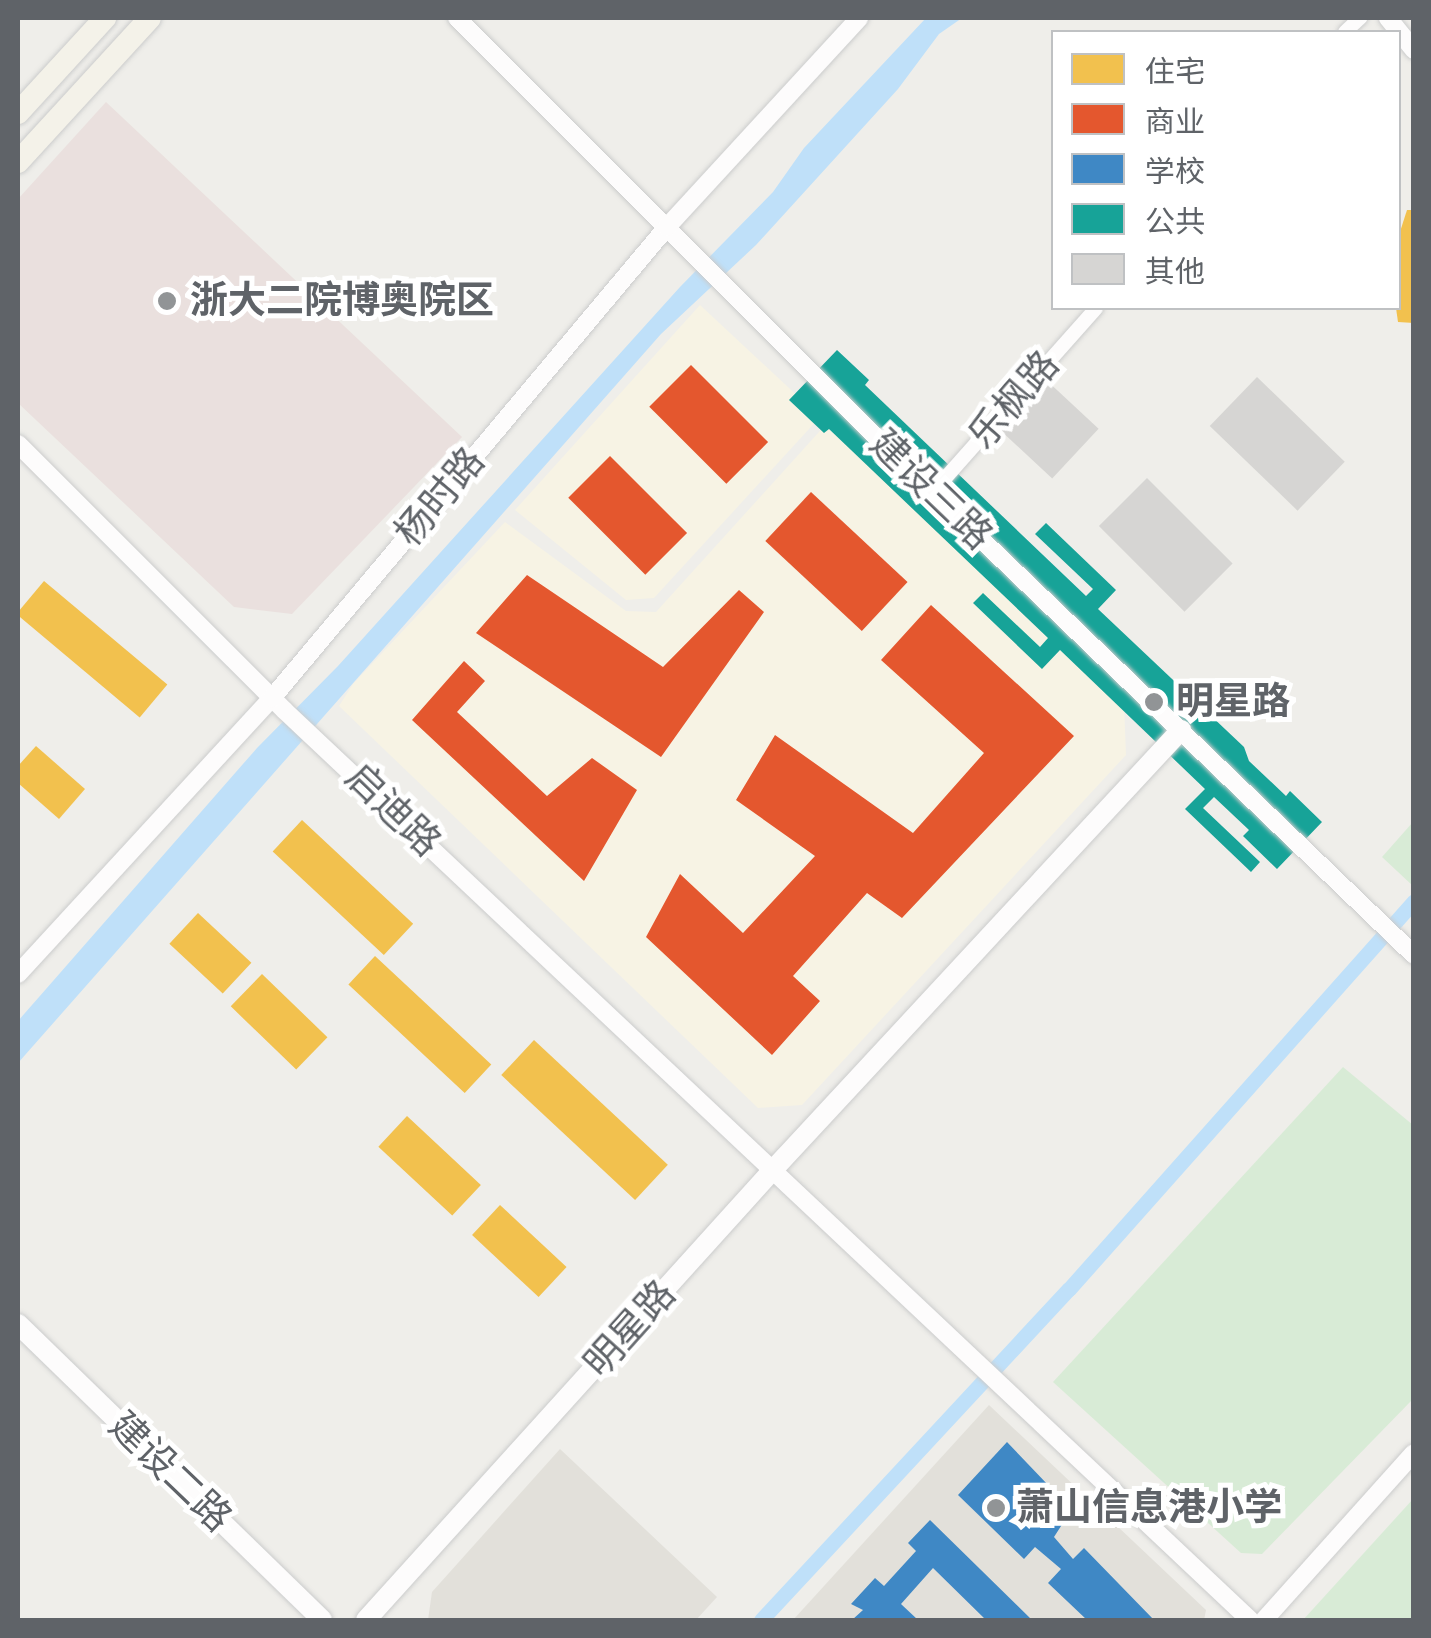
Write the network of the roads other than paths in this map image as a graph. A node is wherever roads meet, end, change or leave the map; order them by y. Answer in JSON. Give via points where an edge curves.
{"nodes":[{"id":1,"x":104,"y":18,"type":"edge"},
{"id":2,"x":150,"y":18,"type":"edge"},
{"id":3,"x":456,"y":18,"type":"edge"},
{"id":4,"x":859,"y":18,"type":"edge"},
{"id":5,"x":18,"y":113,"type":"edge"},
{"id":6,"x":18,"y":162,"type":"edge"},
{"id":7,"x":668,"y":227,"type":"junction"},
{"id":8,"x":1094,"y":310,"type":"edge"},
{"id":9,"x":18,"y":444,"type":"edge"},
{"id":10,"x":932,"y":493,"type":"junction"},
{"id":11,"x":278,"y":704,"type":"junction"},
{"id":12,"x":1181,"y":730,"type":"junction"},
{"id":13,"x":1410,"y":952,"type":"edge"},
{"id":14,"x":18,"y":974,"type":"edge"},
{"id":15,"x":772,"y":1172,"type":"junction"},
{"id":16,"x":18,"y":1324,"type":"edge"},
{"id":17,"x":1414,"y":1452,"type":"edge"},
{"id":18,"x":322,"y":1620,"type":"edge"},
{"id":19,"x":366,"y":1620,"type":"edge"},
{"id":20,"x":1250,"y":1620,"type":"edge"},
{"id":21,"x":1264,"y":1620,"type":"edge"}],
"edges":[{"from":1,"to":5,"type":"main road"},
{"from":2,"to":6,"type":"main road"},
{"from":3,"to":7,"type":"street","name":"建设三路"},
{"from":4,"to":7,"type":"street","name":"杨时路"},
{"from":7,"to":10,"type":"street","name":"建设三路"},
{"from":7,"to":11,"type":"street","name":"杨时路"},
{"from":8,"to":10,"type":"street","name":"乐枫路"},
{"from":9,"to":11,"type":"street","name":"启迪路"},
{"from":10,"to":12,"type":"street","name":"建设三路"},
{"from":11,"to":14,"type":"street","name":"杨时路"},
{"from":11,"to":15,"type":"street","name":"启迪路"},
{"from":12,"to":13,"type":"street","name":"建设三路"},
{"from":12,"to":15,"type":"main road","name":"明星路"},
{"from":15,"to":19,"type":"main road","name":"明星路"},
{"from":15,"to":20,"type":"street","name":"启迪路"},
{"from":16,"to":18,"type":"main road","name":"建设二路"},
{"from":17,"to":21,"type":"street"}]}
